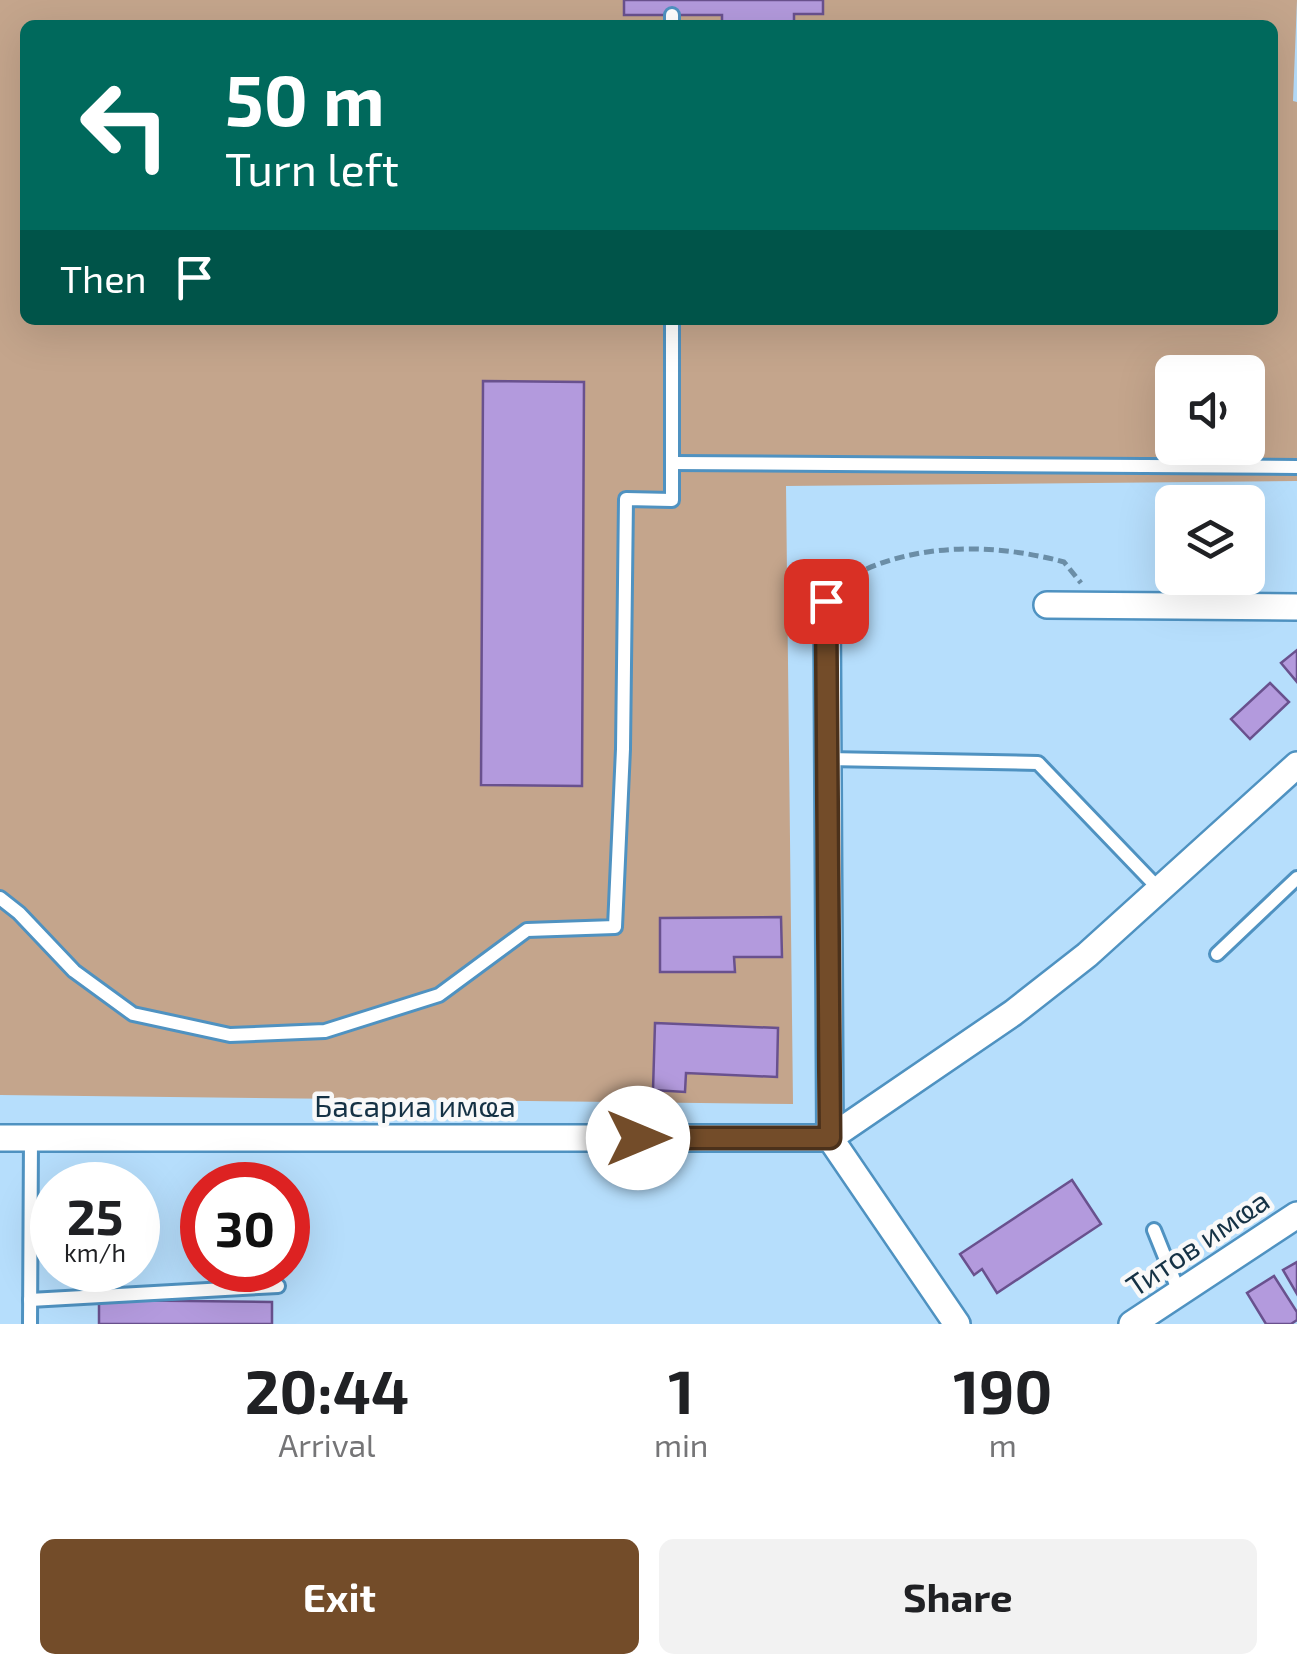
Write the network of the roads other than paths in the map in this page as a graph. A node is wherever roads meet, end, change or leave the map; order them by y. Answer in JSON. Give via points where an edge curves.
{"nodes":[{"id":1,"x":672,"y":325,"type":"edge"},
{"id":2,"x":672,"y":463,"type":"junction"},
{"id":3,"x":1297,"y":467,"type":"edge"},
{"id":4,"x":826,"y":601,"type":"road end"},
{"id":5,"x":1046,"y":604,"type":"dead end"},
{"id":6,"x":1297,"y":608,"type":"edge"},
{"id":7,"x":828,"y":758,"type":"junction"},
{"id":8,"x":1297,"y":764,"type":"edge"},
{"id":9,"x":1297,"y":878,"type":"edge"},
{"id":10,"x":1158,"y":888,"type":"junction"},
{"id":11,"x":0,"y":898,"type":"edge"},
{"id":12,"x":1217,"y":954,"type":"dead end"},
{"id":13,"x":0,"y":1138,"type":"edge"},
{"id":14,"x":30,"y":1138,"type":"junction"},
{"id":15,"x":830,"y":1138,"type":"junction"},
{"id":16,"x":1297,"y":1215,"type":"edge"},
{"id":17,"x":1154,"y":1230,"type":"dead end"},
{"id":18,"x":180,"y":1292,"type":"edge"},
{"id":19,"x":1179,"y":1292,"type":"junction"},
{"id":20,"x":30,"y":1300,"type":"junction"},
{"id":21,"x":30,"y":1324,"type":"edge"},
{"id":22,"x":957,"y":1324,"type":"edge"},
{"id":23,"x":1132,"y":1324,"type":"edge"}],
"edges":[{"from":1,"to":2,"type":"lane"},
{"from":2,"to":3,"type":"lane"},
{"from":2,"to":11,"type":"lane","via":[[672,500],[626,499],[615,927],[527,930],[439,995],[324,1032],[230,1035],[134,1014],[74,971]]},
{"from":4,"to":7,"type":"street"},
{"from":5,"to":6,"type":"street"},
{"from":7,"to":10,"type":"lane","via":[[1038,763]]},
{"from":7,"to":15,"type":"street"},
{"from":8,"to":10,"type":"street"},
{"from":9,"to":12,"type":"lane"},
{"from":10,"to":15,"type":"street","via":[[1013,1013]]},
{"from":13,"to":14,"type":"street","name":"Басариа имҩа"},
{"from":14,"to":15,"type":"street","name":"Басариа имҩа"},
{"from":14,"to":20,"type":"lane"},
{"from":15,"to":22,"type":"street"},
{"from":16,"to":19,"type":"street","name":"Титов имҩа"},
{"from":17,"to":19,"type":"lane"},
{"from":18,"to":20,"type":"lane"},
{"from":19,"to":23,"type":"street","name":"Титов имҩа"},
{"from":20,"to":21,"type":"lane"}]}
